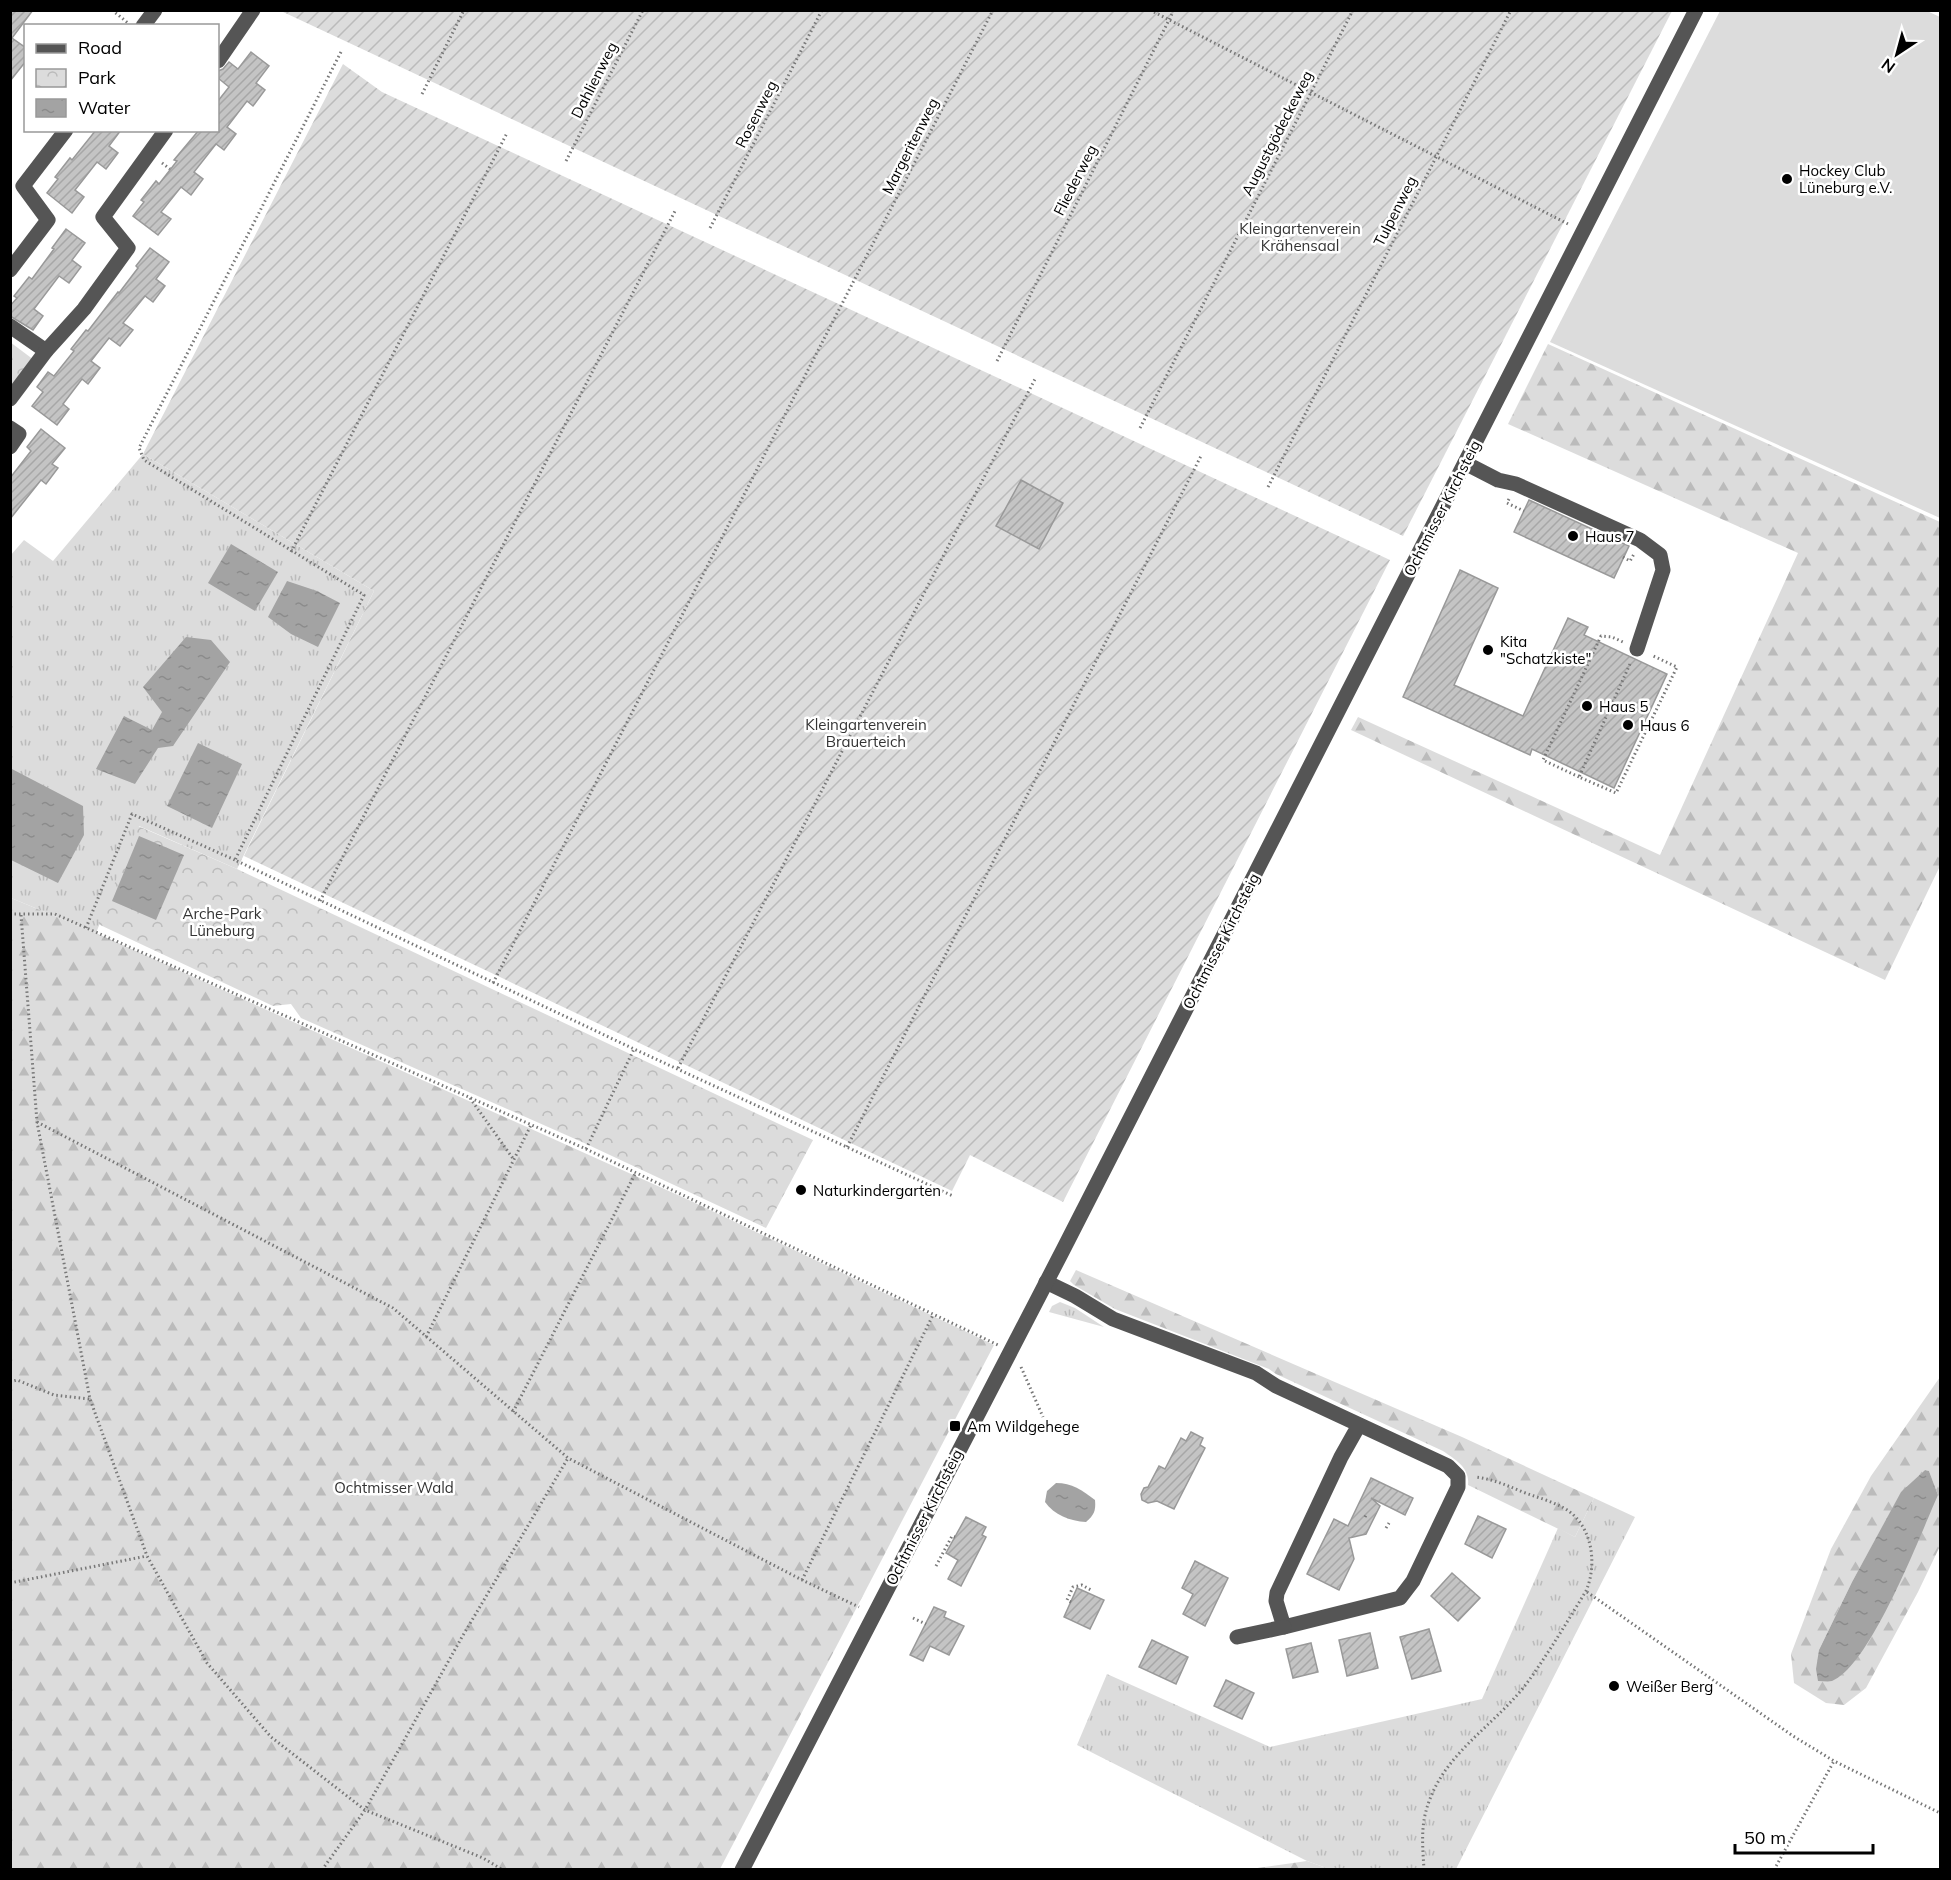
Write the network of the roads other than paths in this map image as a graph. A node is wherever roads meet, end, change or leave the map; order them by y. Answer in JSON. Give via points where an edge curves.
{"nodes":[{"id":1,"x":154,"y":10,"type":"edge"},
{"id":2,"x":253,"y":10,"type":"edge"},
{"id":3,"x":1696,"y":10,"type":"edge"},
{"id":4,"x":144,"y":24,"type":"edge"},
{"id":5,"x":219,"y":60,"type":"edge"},
{"id":6,"x":64,"y":132,"type":"edge"},
{"id":7,"x":165,"y":132,"type":"edge"},
{"id":8,"x":10,"y":270,"type":"edge"},
{"id":9,"x":10,"y":326,"type":"edge"},
{"id":10,"x":46,"y":351,"type":"junction"},
{"id":11,"x":10,"y":399,"type":"edge"},
{"id":12,"x":10,"y":428,"type":"edge"},
{"id":13,"x":10,"y":447,"type":"edge"},
{"id":14,"x":1465,"y":463,"type":"junction"},
{"id":15,"x":1637,"y":649,"type":"road end"},
{"id":16,"x":1046,"y":1282,"type":"junction"},
{"id":17,"x":1359,"y":1425,"type":"junction"},
{"id":18,"x":1284,"y":1627,"type":"junction"},
{"id":19,"x":1237,"y":1637,"type":"dead end"},
{"id":20,"x":742,"y":1869,"type":"edge"}],
"edges":[{"from":1,"to":4,"type":"street"},
{"from":2,"to":5,"type":"street"},
{"from":3,"to":14,"type":"street","name":"Ochtmisser Kirchsteig"},
{"from":6,"to":8,"type":"street","via":[[23,186],[48,220]]},
{"from":7,"to":10,"type":"street","via":[[103,218],[128,248],[84,309]]},
{"from":9,"to":10,"type":"street"},
{"from":10,"to":11,"type":"street"},
{"from":12,"to":13,"type":"street","via":[[19,434]]},
{"from":14,"to":15,"type":"street","via":[[1640,540],[1660,555],[1663,570]]},
{"from":14,"to":16,"type":"street","name":"Ochtmisser Kirchsteig"},
{"from":16,"to":17,"type":"street","via":[[1113,1319],[1256,1373]]},
{"from":16,"to":20,"type":"street","name":"Ochtmisser Kirchsteig"},
{"from":17,"to":18,"type":"street","via":[[1276,1593]]},
{"from":17,"to":18,"type":"street","via":[[1448,1466],[1458,1476],[1458,1487],[1413,1581],[1400,1598]]},
{"from":18,"to":19,"type":"street"}]}
